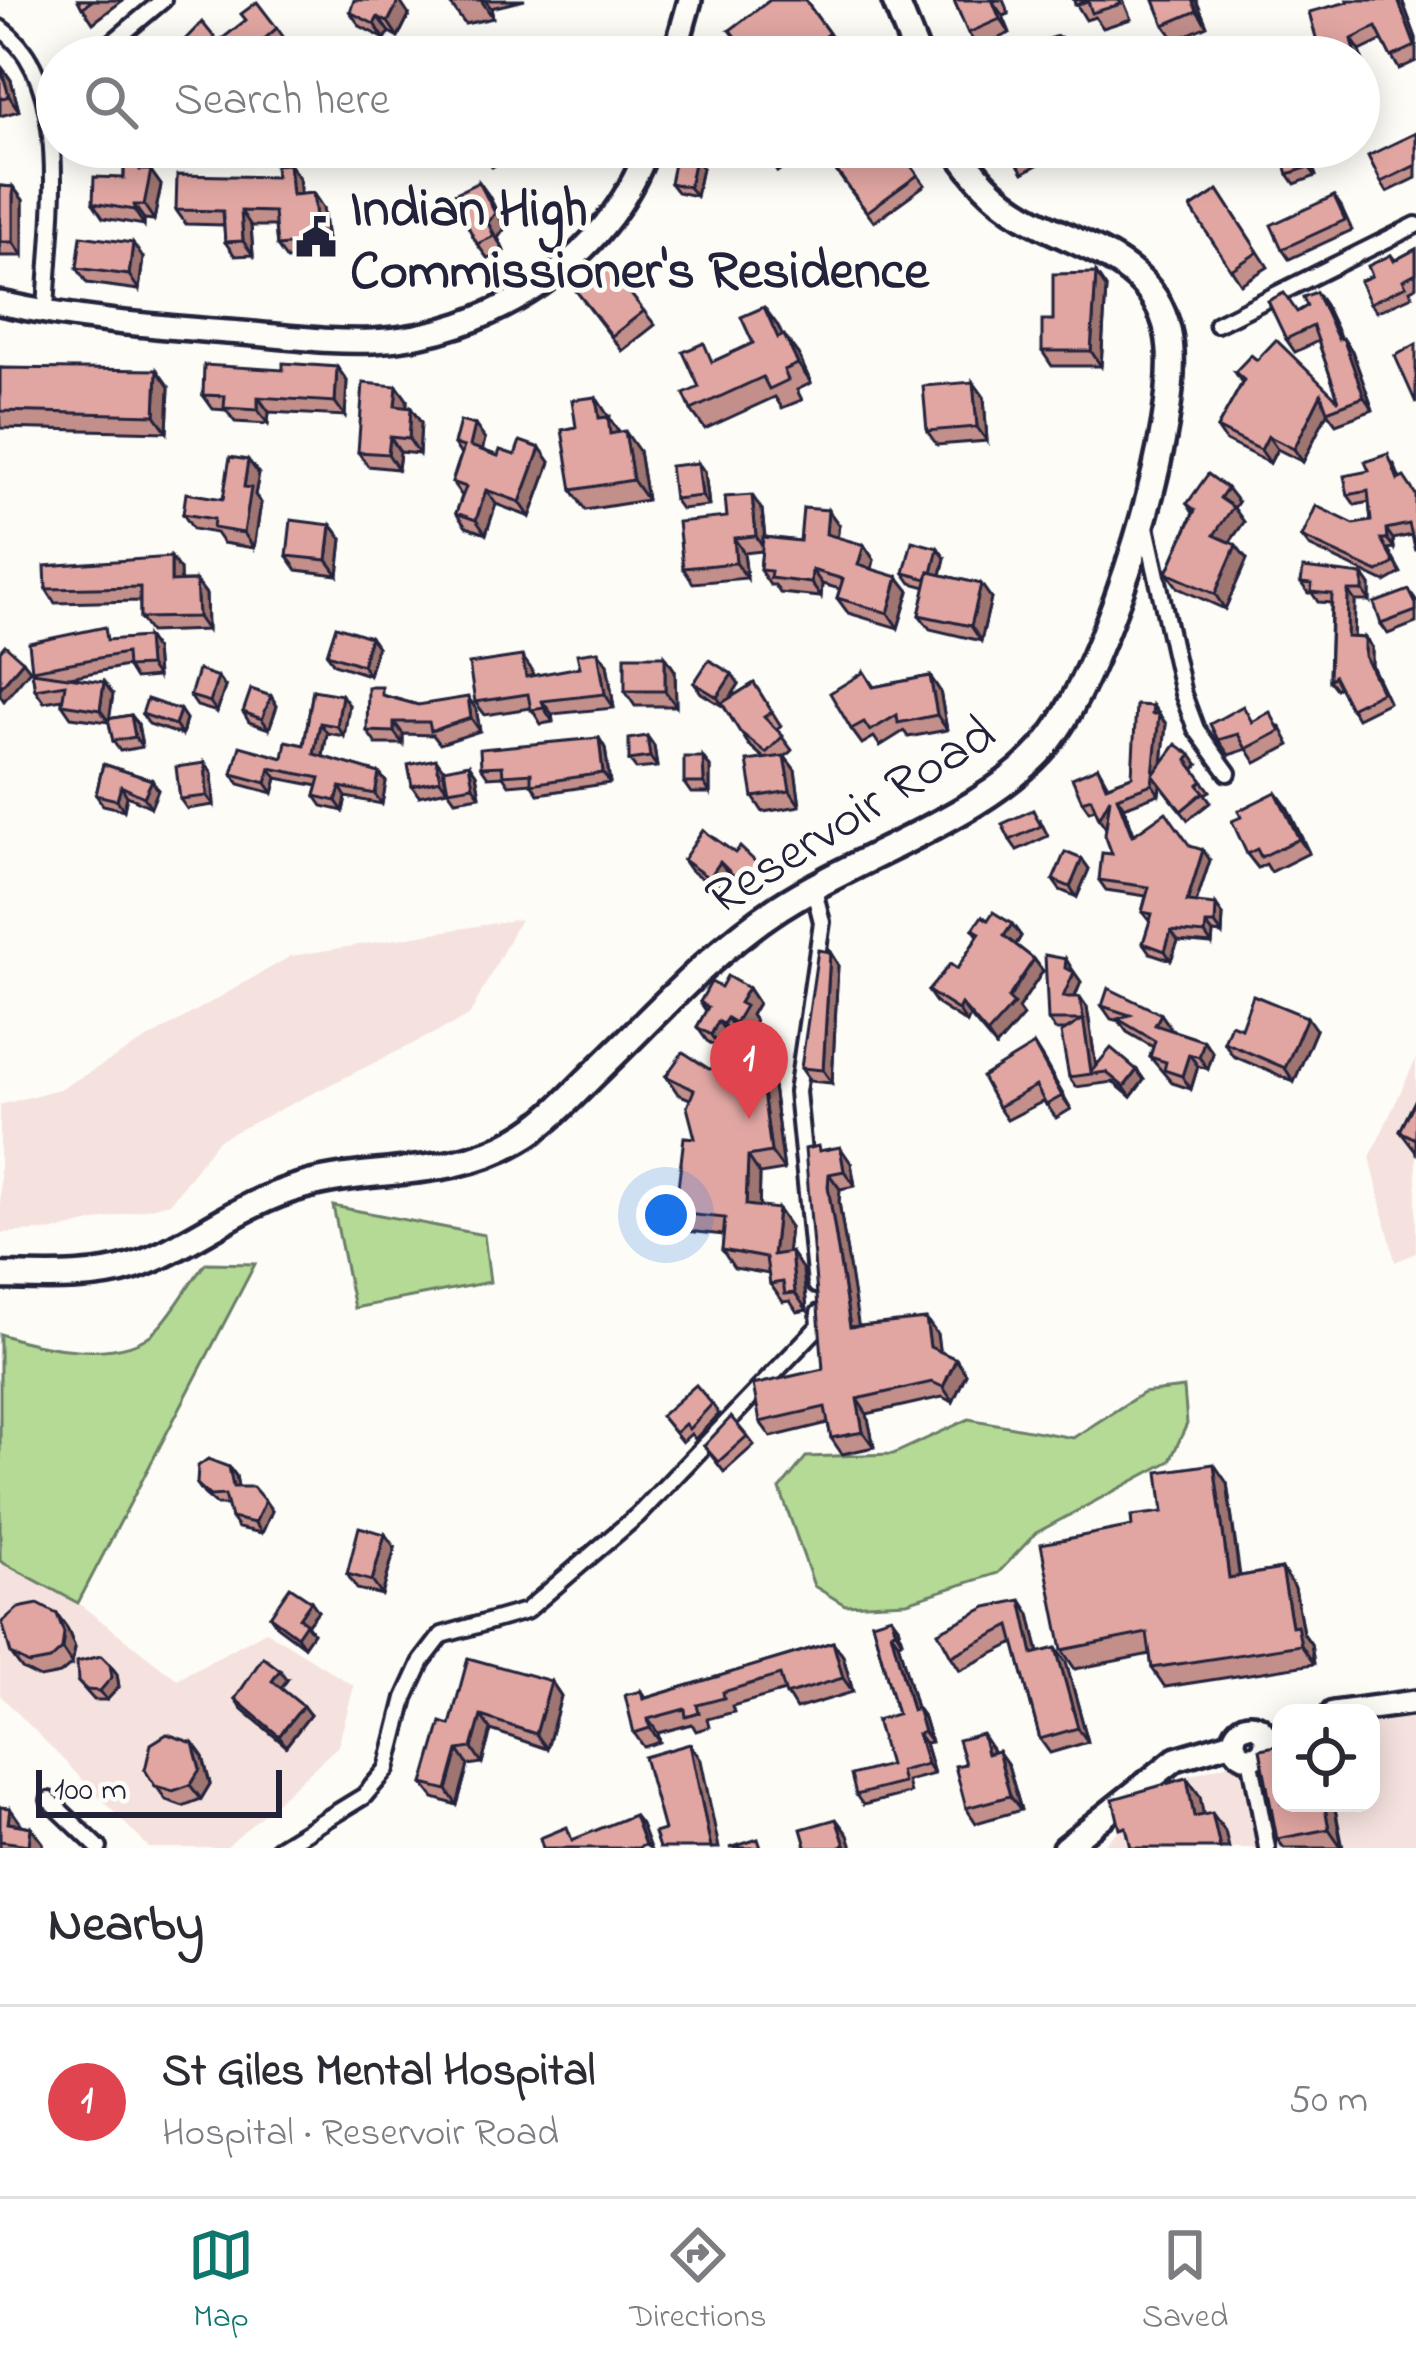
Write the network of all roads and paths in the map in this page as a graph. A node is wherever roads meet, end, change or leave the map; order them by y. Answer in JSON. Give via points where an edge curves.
{"nodes":[{"id":1,"x":163,"y":0,"type":"edge"},
{"id":2,"x":689,"y":0,"type":"edge"},
{"id":3,"x":896,"y":0,"type":"edge"},
{"id":4,"x":0,"y":28,"type":"edge"},
{"id":5,"x":120,"y":36,"type":"edge"},
{"id":6,"x":680,"y":36,"type":"edge"},
{"id":7,"x":910,"y":36,"type":"edge"},
{"id":8,"x":36,"y":66,"type":"edge"},
{"id":9,"x":51,"y":168,"type":"edge"},
{"id":10,"x":638,"y":168,"type":"edge"},
{"id":11,"x":969,"y":168,"type":"edge"},
{"id":12,"x":1416,"y":225,"type":"edge"},
{"id":13,"x":0,"y":304,"type":"edge"},
{"id":14,"x":46,"y":314,"type":"junction"},
{"id":15,"x":1217,"y":323,"type":"dead end"},
{"id":16,"x":1143,"y":511,"type":"junction"},
{"id":17,"x":1228,"y":773,"type":"dead end"},
{"id":18,"x":813,"y":886,"type":"junction"},
{"id":19,"x":0,"y":1276,"type":"edge"},
{"id":20,"x":1416,"y":1702,"type":"edge"},
{"id":21,"x":1380,"y":1707,"type":"edge"},
{"id":22,"x":1272,"y":1729,"type":"edge"},
{"id":23,"x":1242,"y":1750,"type":"junction"},
{"id":24,"x":49,"y":1800,"type":"dead end"},
{"id":25,"x":99,"y":1848,"type":"edge"},
{"id":26,"x":279,"y":1848,"type":"edge"},
{"id":27,"x":1064,"y":1848,"type":"edge"},
{"id":28,"x":1267,"y":1848,"type":"edge"}],
"edges":[{"from":1,"to":5,"type":"street"},
{"from":2,"to":6,"type":"main road"},
{"from":3,"to":7,"type":"highway"},
{"from":4,"to":8,"type":"street"},
{"from":9,"to":14,"type":"street"},
{"from":10,"to":14,"type":"main road","via":[[616,213],[574,259],[482,318],[428,333],[373,341]]},
{"from":11,"to":16,"type":"highway","name":"Reservoir Road","via":[[1020,213],[1115,257],[1144,284],[1168,328],[1174,386]]},
{"from":12,"to":15,"type":"street"},
{"from":13,"to":14,"type":"main road"},
{"from":16,"to":17,"type":"street","via":[[1183,694],[1196,729]]},
{"from":16,"to":18,"type":"highway","name":"Reservoir Road","via":[[1096,656],[1050,739],[960,812]]},
{"from":18,"to":19,"type":"highway","name":"Reservoir Road","via":[[706,961],[555,1112],[486,1155],[406,1175],[295,1187],[136,1265],[66,1278]]},
{"from":18,"to":26,"type":"street","via":[[821,922],[797,1092],[820,1325],[638,1515],[526,1611],[442,1635],[405,1698],[387,1769],[364,1796]]},
{"from":20,"to":21,"type":"main road"},
{"from":22,"to":23,"type":"main road","via":[[1245,1726]]},
{"from":23,"to":27,"type":"main road","via":[[1176,1760]]},
{"from":23,"to":28,"type":"street"},
{"from":24,"to":25,"type":"street"}]}
